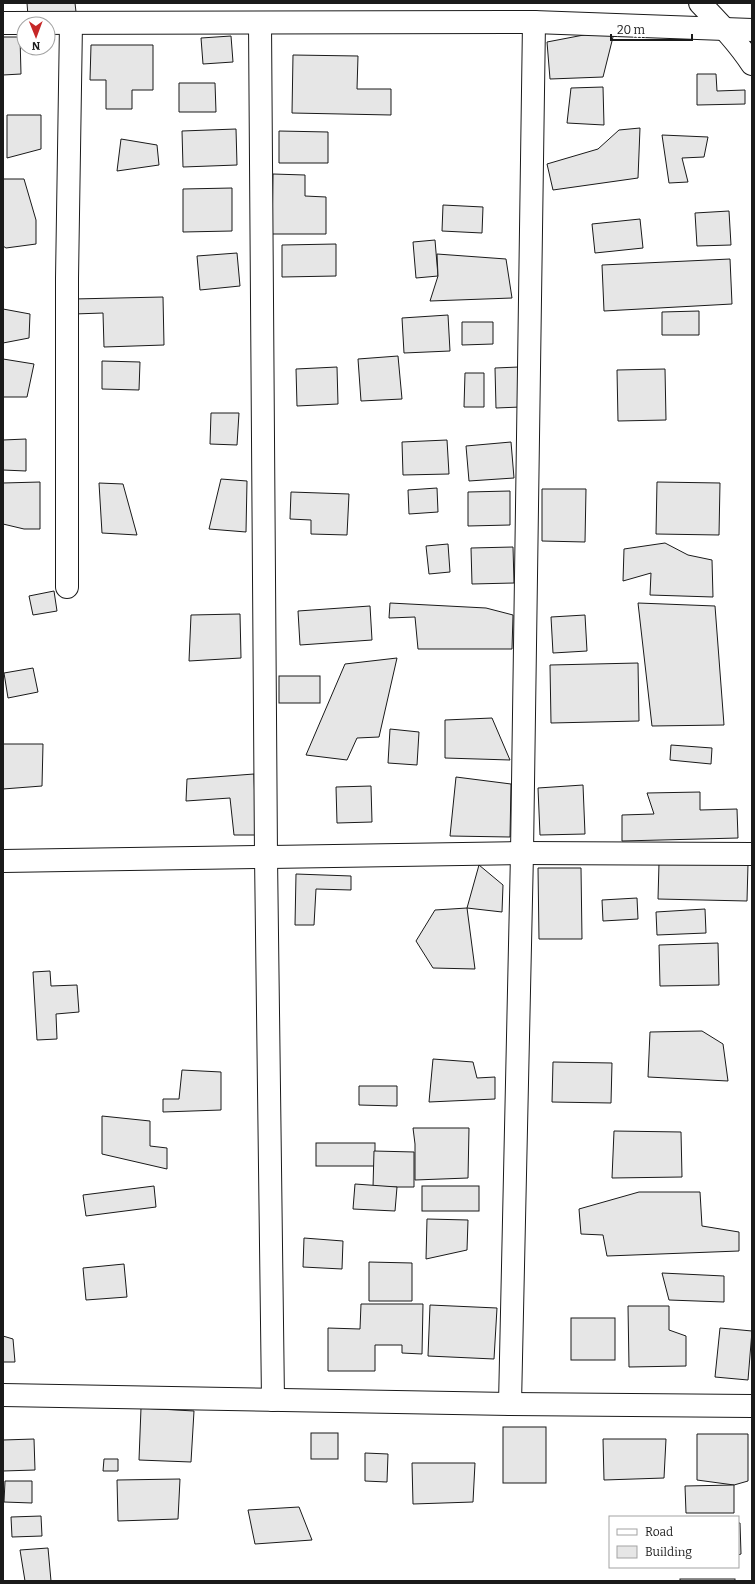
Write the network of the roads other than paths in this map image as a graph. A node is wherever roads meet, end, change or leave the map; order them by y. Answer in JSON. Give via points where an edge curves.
{"nodes":[{"id":1,"x":700,"y":3,"type":"edge"},
{"id":2,"x":260,"y":22,"type":"junction"},
{"id":3,"x":534,"y":22,"type":"junction"},
{"id":4,"x":3,"y":23,"type":"edge"},
{"id":5,"x":71,"y":23,"type":"junction"},
{"id":6,"x":726,"y":30,"type":"junction"},
{"id":7,"x":752,"y":30,"type":"edge"},
{"id":8,"x":752,"y":64,"type":"edge"},
{"id":9,"x":67,"y":587,"type":"dead end"},
{"id":10,"x":522,"y":853,"type":"junction"},
{"id":11,"x":752,"y":854,"type":"edge"},
{"id":12,"x":266,"y":856,"type":"junction"},
{"id":13,"x":3,"y":861,"type":"edge"},
{"id":14,"x":3,"y":1394,"type":"edge"},
{"id":15,"x":273,"y":1400,"type":"junction"},
{"id":16,"x":510,"y":1404,"type":"junction"},
{"id":17,"x":752,"y":1406,"type":"edge"}],
"edges":[{"from":1,"to":6,"type":"street"},
{"from":2,"to":3,"type":"street"},
{"from":2,"to":5,"type":"street"},
{"from":2,"to":12,"type":"street"},
{"from":3,"to":6,"type":"street"},
{"from":3,"to":10,"type":"street"},
{"from":4,"to":5,"type":"street"},
{"from":5,"to":9,"type":"street","via":[[66,278]]},
{"from":6,"to":7,"type":"street"},
{"from":6,"to":8,"type":"street"},
{"from":10,"to":11,"type":"street"},
{"from":10,"to":12,"type":"street"},
{"from":10,"to":16,"type":"street"},
{"from":12,"to":13,"type":"street"},
{"from":12,"to":15,"type":"street"},
{"from":14,"to":15,"type":"street"},
{"from":15,"to":16,"type":"street"},
{"from":16,"to":17,"type":"street"}]}
